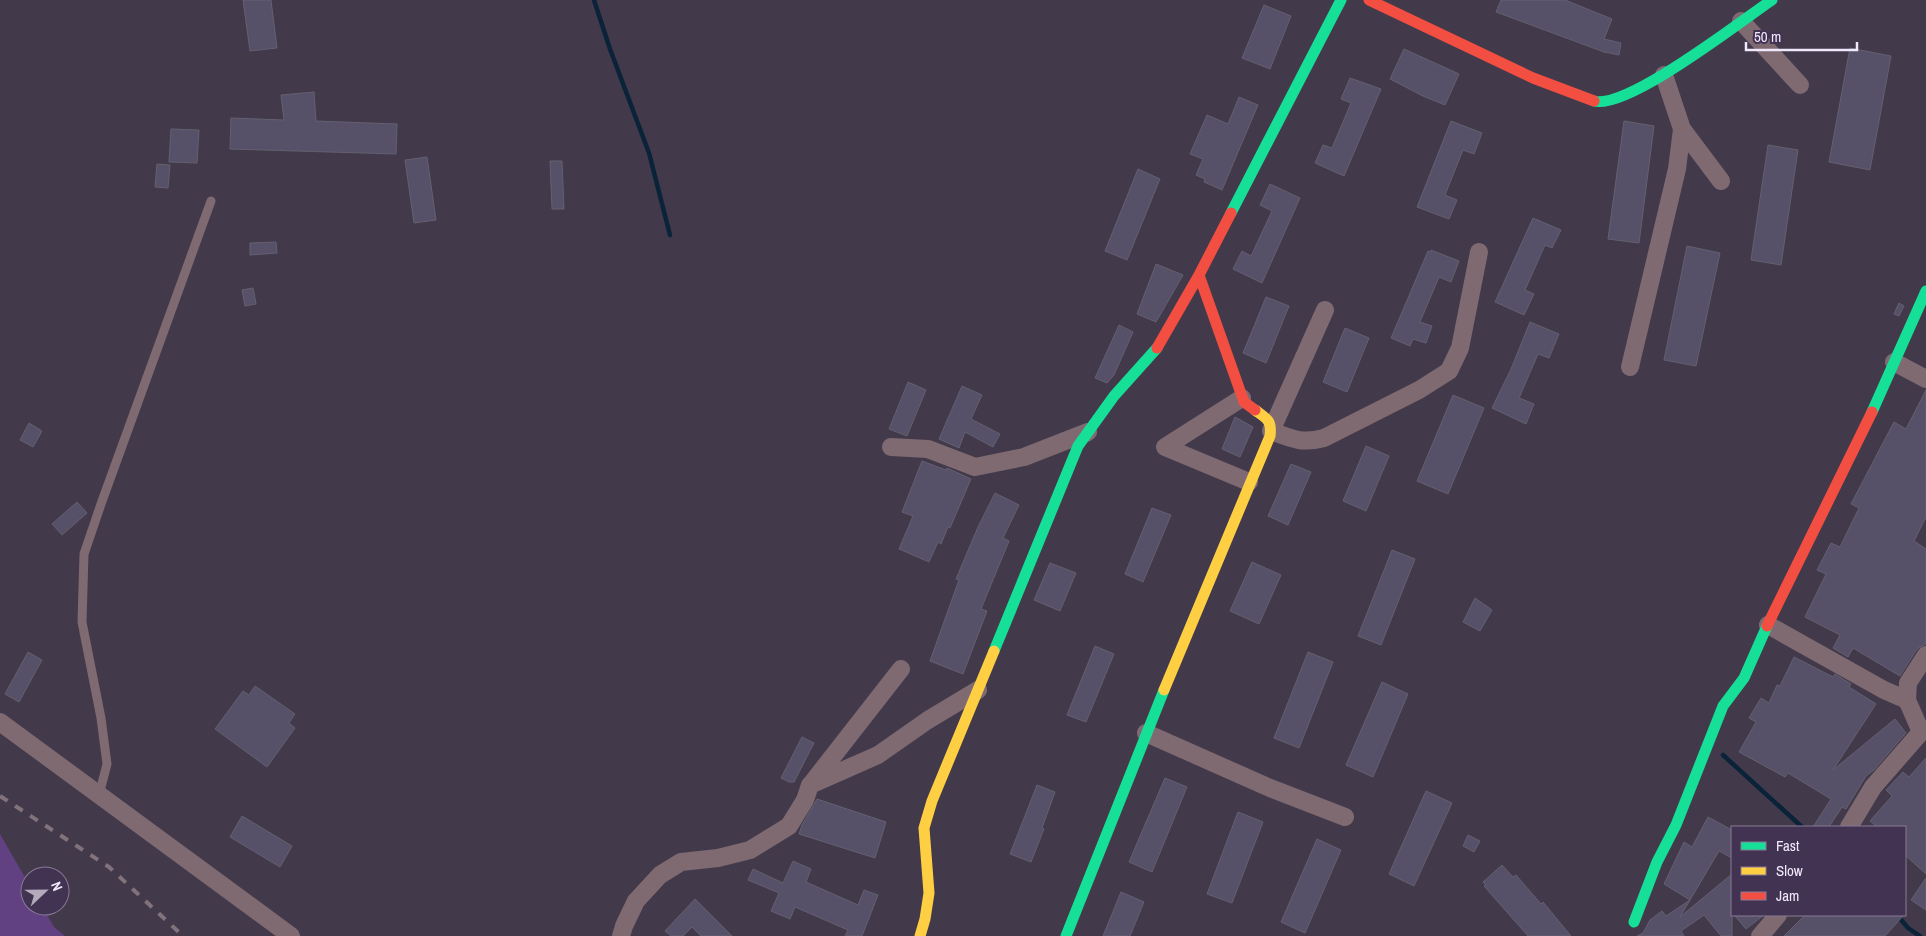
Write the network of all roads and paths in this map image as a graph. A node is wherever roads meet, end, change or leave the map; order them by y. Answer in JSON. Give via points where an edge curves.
{"nodes":[{"id":1,"x":1341,"y":0,"type":"edge"},
{"id":2,"x":1369,"y":0,"type":"edge"},
{"id":3,"x":1772,"y":0,"type":"edge"},
{"id":4,"x":1741,"y":22,"type":"junction"},
{"id":5,"x":1664,"y":75,"type":"junction"},
{"id":6,"x":1800,"y":85,"type":"dead end"},
{"id":7,"x":1682,"y":129,"type":"junction"},
{"id":8,"x":1721,"y":181,"type":"dead end"},
{"id":9,"x":211,"y":202,"type":"dead end"},
{"id":10,"x":1479,"y":252,"type":"dead end"},
{"id":11,"x":1199,"y":275,"type":"junction"},
{"id":12,"x":1926,"y":291,"type":"edge"},
{"id":13,"x":1325,"y":310,"type":"dead end"},
{"id":14,"x":1894,"y":362,"type":"junction"},
{"id":15,"x":1630,"y":366,"type":"dead end"},
{"id":16,"x":1926,"y":379,"type":"edge"},
{"id":17,"x":1242,"y":398,"type":"junction"},
{"id":18,"x":1088,"y":432,"type":"junction"},
{"id":19,"x":1271,"y":432,"type":"junction"},
{"id":20,"x":891,"y":447,"type":"dead end"},
{"id":21,"x":1249,"y":482,"type":"junction"},
{"id":22,"x":1768,"y":625,"type":"junction"},
{"id":23,"x":1926,"y":655,"type":"edge"},
{"id":24,"x":901,"y":668,"type":"dead end"},
{"id":25,"x":978,"y":690,"type":"junction"},
{"id":26,"x":1906,"y":700,"type":"junction"},
{"id":27,"x":0,"y":722,"type":"edge"},
{"id":28,"x":1146,"y":733,"type":"junction"},
{"id":29,"x":810,"y":785,"type":"junction"},
{"id":30,"x":100,"y":795,"type":"junction"},
{"id":31,"x":1345,"y":817,"type":"dead end"},
{"id":32,"x":1850,"y":826,"type":"edge"},
{"id":33,"x":1777,"y":916,"type":"edge"},
{"id":34,"x":1634,"y":922,"type":"dead end"},
{"id":35,"x":291,"y":936,"type":"edge"},
{"id":36,"x":621,"y":936,"type":"edge"},
{"id":37,"x":920,"y":936,"type":"edge"},
{"id":38,"x":1066,"y":936,"type":"edge"},
{"id":39,"x":1760,"y":936,"type":"edge"}],
"edges":[{"from":1,"to":11,"type":"street"},
{"from":2,"to":5,"type":"street","via":[[1533,78],[1601,103],[1628,95]]},
{"from":3,"to":4,"type":"street"},
{"from":4,"to":5,"type":"street"},
{"from":4,"to":6,"type":"street"},
{"from":5,"to":7,"type":"street"},
{"from":7,"to":8,"type":"street"},
{"from":7,"to":15,"type":"street","via":[[1677,169]]},
{"from":9,"to":30,"type":"lane","via":[[84,554],[82,622],[102,718],[107,764]]},
{"from":10,"to":19,"type":"street","via":[[1460,348],[1449,371],[1419,390],[1324,438],[1297,441]]},
{"from":11,"to":17,"type":"street"},
{"from":11,"to":18,"type":"street","via":[[1158,347],[1114,396]]},
{"from":12,"to":14,"type":"street"},
{"from":13,"to":19,"type":"street"},
{"from":14,"to":16,"type":"street"},
{"from":14,"to":22,"type":"street"},
{"from":17,"to":19,"type":"street","via":[[1269,421]]},
{"from":17,"to":21,"type":"street","via":[[1165,448]]},
{"from":18,"to":20,"type":"street","via":[[1024,457],[975,467],[928,449]]},
{"from":18,"to":25,"type":"street","via":[[1078,446]]},
{"from":19,"to":21,"type":"street"},
{"from":21,"to":28,"type":"street"},
{"from":22,"to":26,"type":"street"},
{"from":22,"to":34,"type":"street","via":[[1744,678],[1723,706]]},
{"from":23,"to":26,"type":"street","via":[[1908,683]]},
{"from":24,"to":29,"type":"street"},
{"from":25,"to":29,"type":"street","via":[[878,755]]},
{"from":25,"to":37,"type":"street","via":[[924,828],[929,893]]},
{"from":26,"to":32,"type":"street","via":[[1921,732],[1873,787]]},
{"from":27,"to":30,"type":"street"},
{"from":28,"to":31,"type":"street"},
{"from":28,"to":38,"type":"street"},
{"from":29,"to":36,"type":"street","via":[[790,826],[750,850],[681,862],[660,875],[636,902]]},
{"from":30,"to":35,"type":"street"},
{"from":33,"to":39,"type":"street"}]}
